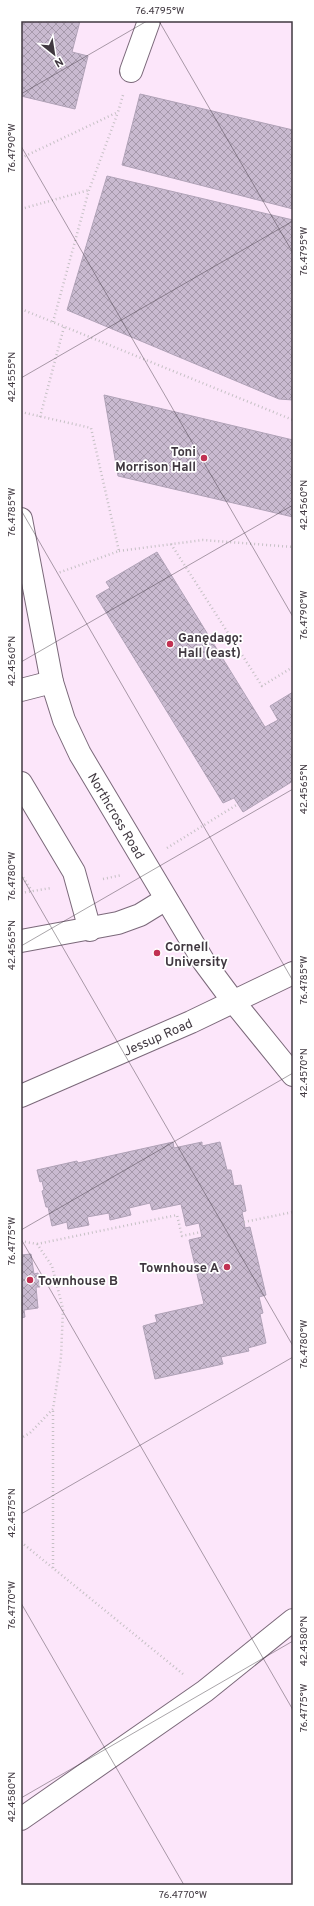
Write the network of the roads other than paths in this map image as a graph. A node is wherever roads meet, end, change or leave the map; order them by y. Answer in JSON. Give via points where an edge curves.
{"nodes":[{"id":1,"x":149,"y":21,"type":"edge"},
{"id":2,"x":131,"y":71,"type":"road end"},
{"id":3,"x":21,"y":519,"type":"edge"},
{"id":4,"x":52,"y":682,"type":"junction"},
{"id":5,"x":21,"y":690,"type":"edge"},
{"id":6,"x":21,"y":783,"type":"edge"},
{"id":7,"x":166,"y":900,"type":"junction"},
{"id":8,"x":90,"y":930,"type":"junction"},
{"id":9,"x":21,"y":941,"type":"edge"},
{"id":10,"x":293,"y":973,"type":"edge"},
{"id":11,"x":233,"y":1001,"type":"junction"},
{"id":12,"x":293,"y":1075,"type":"edge"},
{"id":13,"x":21,"y":1096,"type":"edge"},
{"id":14,"x":293,"y":1620,"type":"edge"},
{"id":15,"x":21,"y":1819,"type":"edge"}],
"edges":[{"from":1,"to":2,"type":"street"},
{"from":3,"to":4,"type":"street","name":"Northcross Road"},
{"from":4,"to":5,"type":"street"},
{"from":4,"to":7,"type":"street","name":"Northcross Road","via":[[64,720],[80,754]]},
{"from":6,"to":8,"type":"street","via":[[74,872]]},
{"from":7,"to":8,"type":"street","via":[[130,919]]},
{"from":7,"to":11,"type":"street","name":"Northcross Road","via":[[204,962]]},
{"from":8,"to":9,"type":"street"},
{"from":10,"to":11,"type":"street","name":"Jessup Road"},
{"from":11,"to":12,"type":"street","name":"Northcross Road"},
{"from":11,"to":13,"type":"street","name":"Jessup Road"},
{"from":14,"to":15,"type":"street","via":[[205,1691]]}]}
